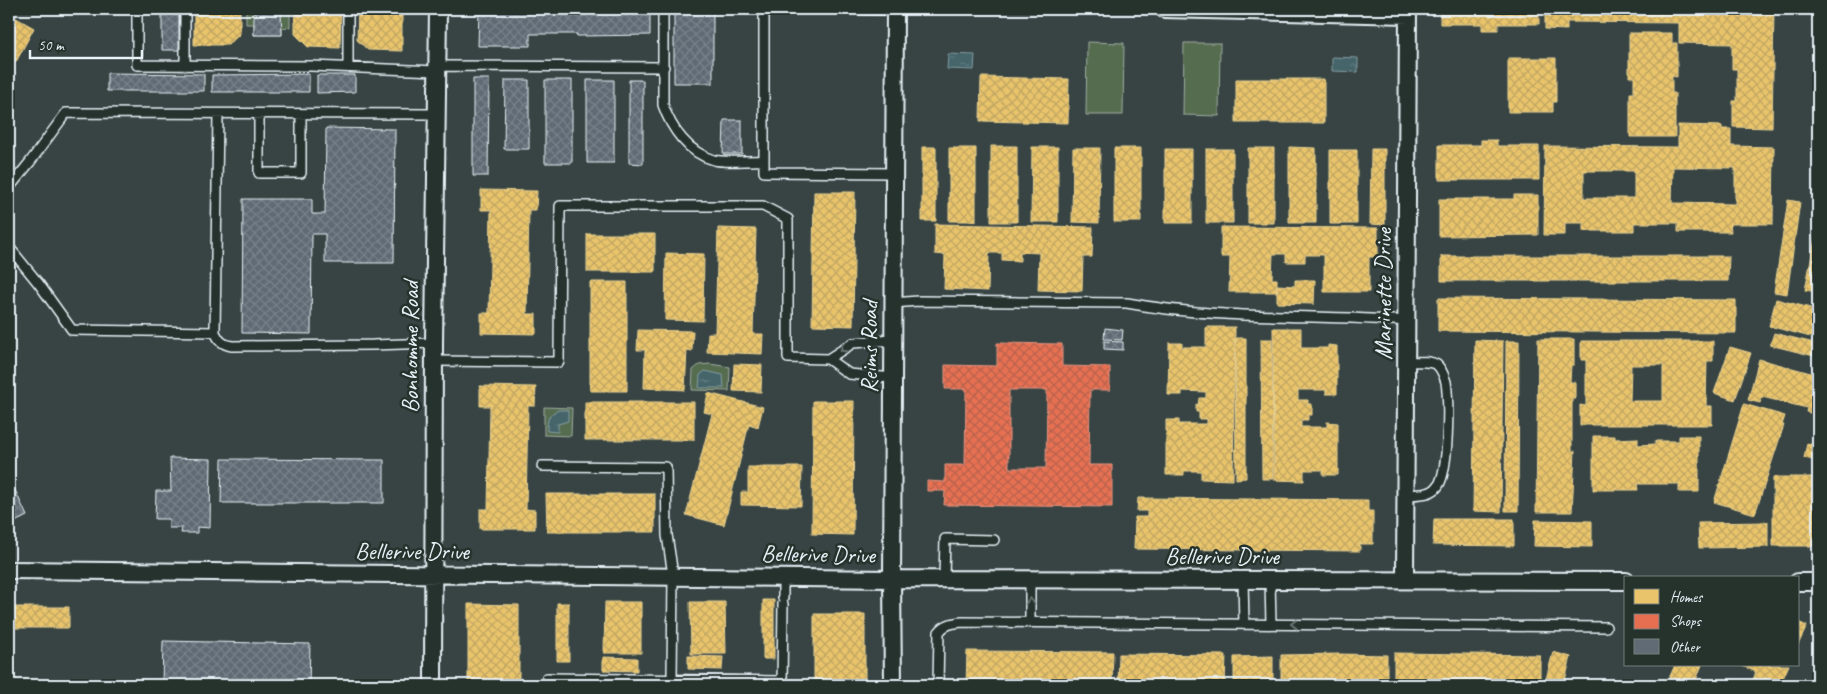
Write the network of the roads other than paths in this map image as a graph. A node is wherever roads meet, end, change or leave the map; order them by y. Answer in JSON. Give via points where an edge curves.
{"nodes":[{"id":1,"x":137,"y":9,"type":"edge"},
{"id":2,"x":185,"y":9,"type":"edge"},
{"id":3,"x":348,"y":9,"type":"edge"},
{"id":4,"x":438,"y":9,"type":"edge"},
{"id":5,"x":663,"y":9,"type":"edge"},
{"id":6,"x":772,"y":9,"type":"edge"},
{"id":7,"x":850,"y":9,"type":"edge"},
{"id":8,"x":895,"y":9,"type":"edge"},
{"id":9,"x":1164,"y":9,"type":"edge"},
{"id":10,"x":1408,"y":12,"type":"edge"},
{"id":11,"x":185,"y":66,"type":"junction"},
{"id":12,"x":348,"y":67,"type":"junction"},
{"id":13,"x":664,"y":67,"type":"junction"},
{"id":14,"x":437,"y":68,"type":"junction"},
{"id":15,"x":218,"y":114,"type":"junction"},
{"id":16,"x":259,"y":114,"type":"junction"},
{"id":17,"x":301,"y":114,"type":"junction"},
{"id":18,"x":436,"y":114,"type":"junction"},
{"id":19,"x":764,"y":160,"type":"junction"},
{"id":20,"x":894,"y":173,"type":"junction"},
{"id":21,"x":9,"y":188,"type":"edge"},
{"id":22,"x":9,"y":247,"type":"edge"},
{"id":23,"x":893,"y":303,"type":"junction"},
{"id":24,"x":1406,"y":321,"type":"junction"},
{"id":25,"x":215,"y":332,"type":"junction"},
{"id":26,"x":893,"y":340,"type":"junction"},
{"id":27,"x":434,"y":343,"type":"junction"},
{"id":28,"x":828,"y":359,"type":"junction"},
{"id":29,"x":434,"y":361,"type":"junction"},
{"id":30,"x":1406,"y":362,"type":"junction"},
{"id":31,"x":893,"y":378,"type":"junction"},
{"id":32,"x":542,"y":466,"type":"dead end"},
{"id":33,"x":1406,"y":494,"type":"junction"},
{"id":34,"x":994,"y":540,"type":"dead end"},
{"id":35,"x":9,"y":570,"type":"edge"},
{"id":36,"x":433,"y":575,"type":"junction"},
{"id":37,"x":673,"y":575,"type":"junction"},
{"id":38,"x":783,"y":577,"type":"junction"},
{"id":39,"x":944,"y":578,"type":"junction"},
{"id":40,"x":892,"y":579,"type":"junction"},
{"id":41,"x":1030,"y":579,"type":"junction"},
{"id":42,"x":1243,"y":580,"type":"junction"},
{"id":43,"x":1270,"y":580,"type":"junction"},
{"id":44,"x":1405,"y":580,"type":"junction"},
{"id":45,"x":1624,"y":581,"type":"edge"},
{"id":46,"x":1800,"y":582,"type":"edge"},
{"id":47,"x":1818,"y":582,"type":"edge"},
{"id":48,"x":1030,"y":622,"type":"junction"},
{"id":49,"x":1244,"y":624,"type":"junction"},
{"id":50,"x":1271,"y":624,"type":"junction"},
{"id":51,"x":1606,"y":627,"type":"dead end"},
{"id":52,"x":672,"y":679,"type":"junction"},
{"id":53,"x":782,"y":683,"type":"edge"},
{"id":54,"x":433,"y":685,"type":"edge"},
{"id":55,"x":547,"y":685,"type":"edge"},
{"id":56,"x":893,"y":685,"type":"edge"},
{"id":57,"x":938,"y":685,"type":"edge"}],
"edges":[{"from":1,"to":11,"type":"lane","via":[[137,65]]},
{"from":2,"to":11,"type":"lane"},
{"from":3,"to":12,"type":"lane"},
{"from":4,"to":14,"type":"street","name":"Bonhomme Road"},
{"from":5,"to":13,"type":"lane"},
{"from":6,"to":19,"type":"lane","via":[[767,10],[764,16]]},
{"from":7,"to":8,"type":"lane"},
{"from":8,"to":20,"type":"street","name":"Reims Road"},
{"from":9,"to":10,"type":"street"},
{"from":10,"to":24,"type":"street","name":"Marinette Drive"},
{"from":11,"to":12,"type":"lane"},
{"from":12,"to":14,"type":"lane"},
{"from":13,"to":14,"type":"lane"},
{"from":13,"to":19,"type":"lane","via":[[663,105],[667,118],[687,146],[714,160]]},
{"from":14,"to":18,"type":"street","name":"Bonhomme Road"},
{"from":15,"to":16,"type":"lane"},
{"from":15,"to":21,"type":"lane","via":[[66,113]]},
{"from":15,"to":25,"type":"lane"},
{"from":16,"to":17,"type":"lane"},
{"from":16,"to":17,"type":"lane","via":[[259,173],[301,173]]},
{"from":17,"to":18,"type":"lane"},
{"from":18,"to":27,"type":"street","name":"Bonhomme Road"},
{"from":19,"to":20,"type":"lane","via":[[764,172]]},
{"from":20,"to":23,"type":"street","name":"Reims Road"},
{"from":22,"to":25,"type":"lane","via":[[72,330]]},
{"from":23,"to":24,"type":"lane","via":[[1127,303],[1201,313]]},
{"from":23,"to":26,"type":"street","name":"Reims Road"},
{"from":24,"to":30,"type":"street","name":"Marinette Drive"},
{"from":25,"to":27,"type":"lane","via":[[223,344],[232,346]]},
{"from":26,"to":28,"type":"lane","one_way":true,"via":[[852,343]]},
{"from":26,"to":31,"type":"street","name":"Reims Road"},
{"from":27,"to":29,"type":"street","name":"Bonhomme Road"},
{"from":28,"to":29,"type":"lane","via":[[788,358],[788,219],[763,206],[560,206],[559,362]]},
{"from":28,"to":31,"type":"lane","via":[[848,374]]},
{"from":29,"to":36,"type":"street","name":"Bonhomme Road"},
{"from":30,"to":33,"type":"street","name":"Marinette Drive"},
{"from":30,"to":33,"type":"lane","via":[[1434,363],[1439,367],[1446,382],[1447,415],[1446,460],[1438,486],[1426,494]]},
{"from":31,"to":40,"type":"street","name":"Reims Road"},
{"from":32,"to":37,"type":"lane","via":[[666,467],[667,534]]},
{"from":33,"to":44,"type":"street","name":"Marinette Drive"},
{"from":34,"to":39,"type":"lane","via":[[945,539]]},
{"from":35,"to":36,"type":"street","name":"Bellerive Drive"},
{"from":36,"to":37,"type":"street","name":"Bellerive Drive"},
{"from":36,"to":54,"type":"street","name":"Bonhomme Road"},
{"from":37,"to":38,"type":"street","name":"Bellerive Drive"},
{"from":37,"to":52,"type":"lane"},
{"from":38,"to":40,"type":"street","name":"Bellerive Drive"},
{"from":38,"to":53,"type":"lane"},
{"from":39,"to":40,"type":"street","name":"Bellerive Drive"},
{"from":39,"to":41,"type":"street","name":"Bellerive Drive"},
{"from":40,"to":56,"type":"street","name":"Reims Road"},
{"from":41,"to":42,"type":"street","name":"Bellerive Drive"},
{"from":48,"to":41,"type":"lane","one_way":true},
{"from":42,"to":43,"type":"street","name":"Bellerive Drive"},
{"from":42,"to":49,"type":"lane"},
{"from":43,"to":44,"type":"street","name":"Bellerive Drive"},
{"from":43,"to":50,"type":"lane"},
{"from":44,"to":45,"type":"street","name":"Bellerive Drive"},
{"from":46,"to":47,"type":"street"},
{"from":48,"to":49,"type":"lane"},
{"from":48,"to":57,"type":"lane","via":[[962,622],[943,627],[938,638]]},
{"from":49,"to":50,"type":"lane"},
{"from":51,"to":50,"type":"lane","one_way":true},
{"from":52,"to":53,"type":"lane"},
{"from":52,"to":55,"type":"lane","via":[[547,678]]}]}
